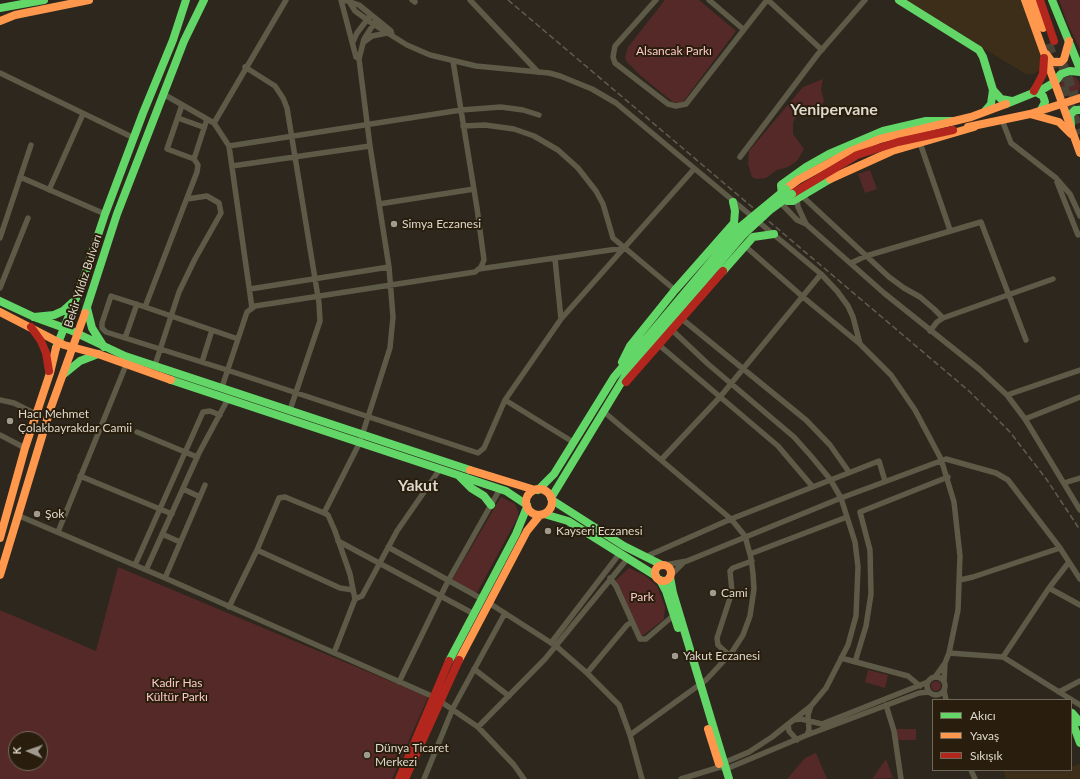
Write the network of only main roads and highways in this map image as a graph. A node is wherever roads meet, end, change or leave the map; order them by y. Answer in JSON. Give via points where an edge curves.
{"nodes":[{"id":1,"x":44,"y":0,"type":"edge"},
{"id":2,"x":89,"y":0,"type":"edge"},
{"id":3,"x":204,"y":0,"type":"edge"},
{"id":4,"x":899,"y":0,"type":"edge"},
{"id":5,"x":1025,"y":0,"type":"edge"},
{"id":6,"x":1033,"y":0,"type":"edge"},
{"id":7,"x":1040,"y":0,"type":"edge"},
{"id":8,"x":1052,"y":0,"type":"edge"},
{"id":9,"x":183,"y":3,"type":"edge"},
{"id":10,"x":0,"y":8,"type":"edge"},
{"id":11,"x":0,"y":21,"type":"edge"},
{"id":12,"x":1069,"y":41,"type":"junction"},
{"id":13,"x":1048,"y":44,"type":"junction"},
{"id":14,"x":1080,"y":55,"type":"edge"},
{"id":15,"x":1080,"y":68,"type":"edge"},
{"id":16,"x":1080,"y":72,"type":"edge"},
{"id":17,"x":1055,"y":82,"type":"junction"},
{"id":18,"x":992,"y":90,"type":"junction"},
{"id":19,"x":1034,"y":92,"type":"junction"},
{"id":20,"x":1080,"y":98,"type":"edge"},
{"id":21,"x":1012,"y":101,"type":"junction"},
{"id":22,"x":1062,"y":103,"type":"junction"},
{"id":23,"x":1041,"y":110,"type":"junction"},
{"id":24,"x":1080,"y":110,"type":"edge"},
{"id":25,"x":984,"y":112,"type":"junction"},
{"id":26,"x":1030,"y":114,"type":"junction"},
{"id":27,"x":974,"y":127,"type":"junction"},
{"id":28,"x":1078,"y":137,"type":"edge"},
{"id":29,"x":1080,"y":153,"type":"edge"},
{"id":30,"x":792,"y":193,"type":"junction"},
{"id":31,"x":733,"y":202,"type":"road end"},
{"id":32,"x":740,"y":228,"type":"junction"},
{"id":33,"x":774,"y":234,"type":"road end"},
{"id":34,"x":753,"y":237,"type":"junction"},
{"id":35,"x":0,"y":301,"type":"edge"},
{"id":36,"x":74,"y":301,"type":"junction"},
{"id":37,"x":87,"y":308,"type":"junction"},
{"id":38,"x":0,"y":312,"type":"edge"},
{"id":39,"x":34,"y":317,"type":"junction"},
{"id":40,"x":31,"y":327,"type":"junction"},
{"id":41,"x":63,"y":327,"type":"junction"},
{"id":42,"x":78,"y":334,"type":"junction"},
{"id":43,"x":58,"y":341,"type":"junction"},
{"id":44,"x":73,"y":347,"type":"junction"},
{"id":45,"x":104,"y":347,"type":"junction"},
{"id":46,"x":98,"y":354,"type":"junction"},
{"id":47,"x":50,"y":373,"type":"junction"},
{"id":48,"x":63,"y":375,"type":"junction"},
{"id":49,"x":614,"y":378,"type":"junction"},
{"id":50,"x":615,"y":394,"type":"junction"},
{"id":51,"x":361,"y":438,"type":"junction"},
{"id":52,"x":458,"y":475,"type":"junction"},
{"id":53,"x":536,"y":490,"type":"junction"},
{"id":54,"x":551,"y":499,"type":"junction"},
{"id":55,"x":491,"y":505,"type":"road end"},
{"id":56,"x":527,"y":506,"type":"junction"},
{"id":57,"x":542,"y":514,"type":"junction"},
{"id":58,"x":1,"y":533,"type":"edge"},
{"id":59,"x":664,"y":565,"type":"junction"},
{"id":60,"x":0,"y":575,"type":"edge"},
{"id":61,"x":670,"y":576,"type":"junction"},
{"id":62,"x":658,"y":578,"type":"junction"},
{"id":63,"x":485,"y":601,"type":"junction"},
{"id":64,"x":698,"y":686,"type":"junction"},
{"id":65,"x":436,"y":699,"type":"junction"},
{"id":66,"x":1072,"y":713,"type":"edge"},
{"id":67,"x":1080,"y":722,"type":"edge"},
{"id":68,"x":1080,"y":743,"type":"edge"},
{"id":69,"x":723,"y":766,"type":"junction"},
{"id":70,"x":399,"y":779,"type":"edge"},
{"id":71,"x":405,"y":779,"type":"edge"},
{"id":72,"x":724,"y":779,"type":"edge"},
{"id":73,"x":729,"y":779,"type":"edge"}],
"edges":[{"from":1,"to":10,"type":"main road"},
{"from":2,"to":11,"type":"main road","via":[[15,15]]},
{"from":3,"to":37,"type":"main road","name":"Bekir Yıldız Bulvarı","via":[[184,41],[117,214]]},
{"from":4,"to":18,"type":"main road","via":[[977,48],[983,57]]},
{"from":5,"to":13,"type":"main road"},
{"from":6,"to":13,"type":"main road"},
{"from":7,"to":13,"type":"main road"},
{"from":8,"to":12,"type":"main road"},
{"from":9,"to":36,"type":"main road","name":"Bekir Yıldız Bulvarı","via":[[173,40]]},
{"from":12,"to":13,"type":"main road","via":[[1064,59],[1058,63],[1050,60]]},
{"from":12,"to":14,"type":"main road"},
{"from":12,"to":15,"type":"main road"},
{"from":13,"to":17,"type":"main road"},
{"from":13,"to":19,"type":"main road","via":[[1045,68]]},
{"from":16,"to":17,"type":"main road","via":[[1070,71],[1061,74]]},
{"from":17,"to":19,"type":"main road"},
{"from":17,"to":22,"type":"main road"},
{"from":18,"to":21,"type":"main road","via":[[1001,98]]},
{"from":18,"to":25,"type":"main road","via":[[991,104]]},
{"from":19,"to":21,"type":"main road"},
{"from":19,"to":23,"type":"main road","via":[[1043,96],[1045,102]]},
{"from":20,"to":22,"type":"main road"},
{"from":21,"to":25,"type":"main road"},
{"from":22,"to":23,"type":"main road"},
{"from":22,"to":28,"type":"main road"},
{"from":23,"to":26,"type":"main road"},
{"from":24,"to":28,"type":"main road","via":[[1073,112],[1070,118]]},
{"from":25,"to":30,"type":"main road","via":[[880,139],[849,152],[798,180]]},
{"from":26,"to":27,"type":"main road"},
{"from":26,"to":28,"type":"main road","via":[[1060,122]]},
{"from":27,"to":30,"type":"main road","via":[[892,151]]},
{"from":27,"to":30,"type":"main road","via":[[939,132],[857,155]]},
{"from":28,"to":29,"type":"main road"},
{"from":30,"to":32,"type":"main road","bridge":true},
{"from":31,"to":32,"type":"main road"},
{"from":32,"to":34,"type":"main road","via":[[742,222],[749,224]]},
{"from":32,"to":49,"type":"main road"},
{"from":32,"to":49,"type":"main road","via":[[675,290],[630,346]]},
{"from":32,"to":50,"type":"main road","via":[[630,368]]},
{"from":33,"to":34,"type":"main road"},
{"from":34,"to":50,"type":"main road"},
{"from":35,"to":39,"type":"main road"},
{"from":36,"to":39,"type":"main road","via":[[54,315]]},
{"from":36,"to":41,"type":"main road","name":"Bekir Yıldız Bulvarı"},
{"from":37,"to":42,"type":"main road","name":"Bekir Yıldız Bulvarı"},
{"from":37,"to":45,"type":"main road","via":[[92,328]]},
{"from":38,"to":40,"type":"main road"},
{"from":39,"to":41,"type":"main road"},
{"from":40,"to":43,"type":"main road"},
{"from":40,"to":47,"type":"main road","via":[[41,340]]},
{"from":41,"to":42,"type":"main road"},
{"from":41,"to":43,"type":"main road","name":"Bekir Yıldız Bulvarı"},
{"from":42,"to":44,"type":"main road","name":"Bekir Yıldız Bulvarı"},
{"from":42,"to":45,"type":"main road"},
{"from":43,"to":44,"type":"main road"},
{"from":43,"to":47,"type":"main road","name":"Bekir Yıldız Bulvarı"},
{"from":44,"to":46,"type":"main road"},
{"from":44,"to":48,"type":"main road","name":"Bekir Yıldız Bulvarı"},
{"from":45,"to":51,"type":"main road","via":[[290,410]]},
{"from":46,"to":48,"type":"main road","via":[[80,361]]},
{"from":46,"to":51,"type":"main road","via":[[228,399]]},
{"from":47,"to":58,"type":"main road","name":"Bekir Yıldız Bulvarı","via":[[24,448]]},
{"from":48,"to":60,"type":"main road","name":"Bekir Yıldız Bulvarı","via":[[16,515]]},
{"from":49,"to":53,"type":"main road","via":[[554,474]]},
{"from":50,"to":54,"type":"main road"},
{"from":51,"to":52,"type":"main road"},
{"from":51,"to":53,"type":"main road"},
{"from":52,"to":55,"type":"main road"},
{"from":52,"to":56,"type":"main road","via":[[516,496]]},
{"from":53,"to":54,"type":"main road","via":[[547,492]]},
{"from":53,"to":56,"type":"main road","via":[[528,495]]},
{"from":54,"to":57,"type":"main road","via":[[550,508]]},
{"from":54,"to":59,"type":"main road","via":[[624,546]]},
{"from":56,"to":57,"type":"main road","via":[[532,513]]},
{"from":56,"to":63,"type":"main road"},
{"from":57,"to":62,"type":"main road","via":[[568,522]]},
{"from":57,"to":63,"type":"main road","via":[[527,531]]},
{"from":59,"to":61,"type":"main road","via":[[670,570]]},
{"from":59,"to":62,"type":"main road","via":[[656,569]]},
{"from":61,"to":62,"type":"main road","via":[[665,581]]},
{"from":61,"to":64,"type":"main road"},
{"from":62,"to":64,"type":"main road","via":[[666,590]]},
{"from":63,"to":65,"type":"main road"},
{"from":63,"to":65,"type":"main road","via":[[474,614],[448,662]]},
{"from":64,"to":69,"type":"main road"},
{"from":65,"to":70,"type":"main road"},
{"from":65,"to":71,"type":"main road"},
{"from":66,"to":67,"type":"main road"},
{"from":66,"to":68,"type":"main road","via":[[1072,721]]},
{"from":69,"to":72,"type":"main road"},
{"from":69,"to":73,"type":"main road"}]}
